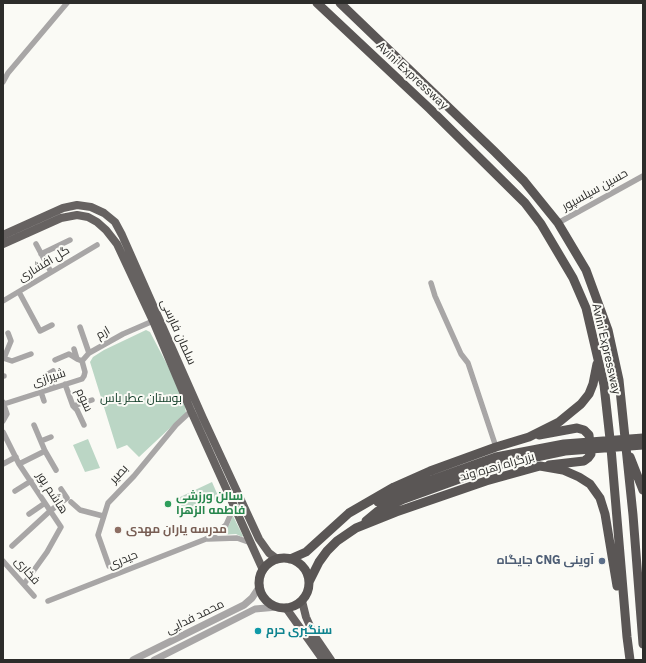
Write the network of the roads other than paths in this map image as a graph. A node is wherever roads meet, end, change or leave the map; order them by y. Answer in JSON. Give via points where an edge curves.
{"nodes":[{"id":1,"x":67,"y":3,"type":"edge"},
{"id":2,"x":317,"y":3,"type":"edge"},
{"id":3,"x":340,"y":3,"type":"edge"},
{"id":4,"x":3,"y":82,"type":"edge"},
{"id":5,"x":643,"y":176,"type":"edge"},
{"id":6,"x":558,"y":223,"type":"junction"},
{"id":7,"x":3,"y":235,"type":"edge"},
{"id":8,"x":70,"y":240,"type":"dead end"},
{"id":9,"x":3,"y":244,"type":"edge"},
{"id":10,"x":36,"y":244,"type":"dead end"},
{"id":11,"x":97,"y":245,"type":"dead end"},
{"id":12,"x":41,"y":254,"type":"junction"},
{"id":13,"x":51,"y":272,"type":"junction"},
{"id":14,"x":431,"y":283,"type":"dead end"},
{"id":15,"x":19,"y":292,"type":"junction"},
{"id":16,"x":3,"y":301,"type":"edge"},
{"id":17,"x":153,"y":322,"type":"junction"},
{"id":18,"x":52,"y":325,"type":"dead end"},
{"id":19,"x":80,"y":327,"type":"dead end"},
{"id":20,"x":8,"y":333,"type":"dead end"},
{"id":21,"x":74,"y":349,"type":"dead end"},
{"id":22,"x":89,"y":353,"type":"junction"},
{"id":23,"x":31,"y":354,"type":"dead end"},
{"id":24,"x":3,"y":358,"type":"edge"},
{"id":25,"x":57,"y":358,"type":"dead end"},
{"id":26,"x":598,"y":358,"type":"junction"},
{"id":27,"x":80,"y":360,"type":"junction"},
{"id":28,"x":53,"y":371,"type":"dead end"},
{"id":29,"x":65,"y":384,"type":"junction"},
{"id":30,"x":53,"y":388,"type":"junction"},
{"id":31,"x":42,"y":392,"type":"junction"},
{"id":32,"x":92,"y":400,"type":"dead end"},
{"id":33,"x":44,"y":401,"type":"dead end"},
{"id":34,"x":4,"y":403,"type":"edge"},
{"id":35,"x":73,"y":406,"type":"junction"},
{"id":36,"x":191,"y":411,"type":"junction"},
{"id":37,"x":3,"y":421,"type":"edge"},
{"id":38,"x":34,"y":425,"type":"dead end"},
{"id":39,"x":84,"y":425,"type":"dead end"},
{"id":40,"x":3,"y":432,"type":"edge"},
{"id":41,"x":51,"y":437,"type":"dead end"},
{"id":42,"x":529,"y":437,"type":"junction"},
{"id":43,"x":643,"y":438,"type":"edge"},
{"id":44,"x":41,"y":441,"type":"junction"},
{"id":45,"x":626,"y":444,"type":"junction"},
{"id":46,"x":643,"y":445,"type":"edge"},
{"id":47,"x":496,"y":447,"type":"junction"},
{"id":48,"x":44,"y":451,"type":"junction"},
{"id":49,"x":16,"y":457,"type":"junction"},
{"id":50,"x":497,"y":461,"type":"junction"},
{"id":51,"x":3,"y":464,"type":"edge"},
{"id":52,"x":19,"y":464,"type":"junction"},
{"id":53,"x":540,"y":466,"type":"junction"},
{"id":54,"x":56,"y":470,"type":"dead end"},
{"id":55,"x":31,"y":481,"type":"junction"},
{"id":56,"x":61,"y":489,"type":"dead end"},
{"id":57,"x":643,"y":490,"type":"edge"},
{"id":58,"x":15,"y":491,"type":"dead end"},
{"id":59,"x":71,"y":502,"type":"dead end"},
{"id":60,"x":45,"y":503,"type":"junction"},
{"id":61,"x":234,"y":507,"type":"junction"},
{"id":62,"x":50,"y":511,"type":"junction"},
{"id":63,"x":349,"y":513,"type":"junction"},
{"id":64,"x":29,"y":514,"type":"dead end"},
{"id":65,"x":103,"y":516,"type":"junction"},
{"id":66,"x":356,"y":528,"type":"junction"},
{"id":67,"x":206,"y":539,"type":"junction"},
{"id":68,"x":251,"y":543,"type":"junction"},
{"id":69,"x":12,"y":546,"type":"dead end"},
{"id":70,"x":290,"y":559,"type":"junction"},
{"id":71,"x":277,"y":560,"type":"junction"},
{"id":72,"x":3,"y":561,"type":"edge"},
{"id":73,"x":109,"y":566,"type":"dead end"},
{"id":74,"x":263,"y":570,"type":"junction"},
{"id":75,"x":309,"y":582,"type":"junction"},
{"id":76,"x":24,"y":584,"type":"junction"},
{"id":77,"x":260,"y":586,"type":"junction"},
{"id":78,"x":34,"y":596,"type":"dead end"},
{"id":79,"x":302,"y":600,"type":"junction"},
{"id":80,"x":48,"y":601,"type":"dead end"},
{"id":81,"x":624,"y":606,"type":"junction"},
{"id":82,"x":281,"y":607,"type":"junction"},
{"id":83,"x":642,"y":622,"type":"edge"},
{"id":84,"x":643,"y":644,"type":"edge"},
{"id":85,"x":133,"y":660,"type":"edge"},
{"id":86,"x":154,"y":660,"type":"edge"},
{"id":87,"x":323,"y":660,"type":"edge"},
{"id":88,"x":331,"y":660,"type":"edge"},
{"id":89,"x":630,"y":660,"type":"edge"}],
"edges":[{"from":1,"to":4,"type":"street","via":[[8,72]]},
{"from":2,"to":26,"type":"highway","name":"Avini Expressway","via":[[526,204],[573,278],[586,308]]},
{"from":3,"to":6,"type":"highway","name":"Avini Expressway","via":[[494,151]]},
{"from":5,"to":6,"type":"street","name":"حسین سیلسپور"},
{"from":6,"to":45,"type":"highway","name":"Avini Expressway","via":[[586,270],[608,330],[619,380]]},
{"from":7,"to":71,"type":"main road","name":"سلمان فارسی","via":[[62,208],[76,205],[91,207],[115,222],[259,539]]},
{"from":8,"to":12,"type":"street"},
{"from":9,"to":17,"type":"main road","name":"سلمان فارسی","via":[[61,218],[77,215],[88,217],[106,230],[117,244]]},
{"from":10,"to":12,"type":"street"},
{"from":11,"to":13,"type":"street","name":"گل افشاری"},
{"from":12,"to":13,"type":"street"},
{"from":13,"to":15,"type":"street","name":"گل افشاری"},
{"from":14,"to":47,"type":"street","via":[[461,354],[468,363]]},
{"from":15,"to":16,"type":"street","name":"گل افشاری"},
{"from":15,"to":18,"type":"street","via":[[40,331]]},
{"from":17,"to":22,"type":"street","name":"ارم","via":[[123,334]]},
{"from":17,"to":36,"type":"main road","name":"سلمان فارسی"},
{"from":19,"to":22,"type":"street","name":"ارم"},
{"from":20,"to":24,"type":"street","via":[[11,341]]},
{"from":21,"to":27,"type":"street"},
{"from":22,"to":27,"type":"street"},
{"from":23,"to":24,"type":"street","via":[[12,361]]},
{"from":25,"to":27,"type":"street","via":[[69,354]]},
{"from":26,"to":42,"type":"highway","name":"بزرگراه زهره وند","via":[[593,384],[581,404],[559,422]]},
{"from":26,"to":81,"type":"highway","name":"Avini Expressway","via":[[604,385],[611,448]]},
{"from":27,"to":29,"type":"street","name":"شیرازی","via":[[84,376]]},
{"from":28,"to":30,"type":"street","via":[[48,374]]},
{"from":29,"to":30,"type":"street","name":"شیرازی"},
{"from":29,"to":35,"type":"street","name":"سوم"},
{"from":30,"to":31,"type":"street","name":"شیرازی"},
{"from":31,"to":33,"type":"street"},
{"from":31,"to":34,"type":"street","name":"شیرازی"},
{"from":32,"to":35,"type":"street"},
{"from":34,"to":37,"type":"street","via":[[8,414]]},
{"from":35,"to":39,"type":"street","name":"سوم"},
{"from":36,"to":61,"type":"main road","name":"سلمان فارسی"},
{"from":36,"to":65,"type":"street","name":"بصیر","via":[[112,498]]},
{"from":38,"to":44,"type":"street"},
{"from":40,"to":49,"type":"street","name":"هاشم پور"},
{"from":41,"to":44,"type":"street"},
{"from":42,"to":47,"type":"highway","name":"بزرگراه زهره وند"},
{"from":42,"to":53,"type":"highway","via":[[577,428],[589,435],[591,454],[584,461]]},
{"from":43,"to":50,"type":"highway","name":"بزرگراه زهره وند","via":[[564,444]]},
{"from":44,"to":48,"type":"street"},
{"from":45,"to":57,"type":"highway"},
{"from":45,"to":83,"type":"highway","name":"Avini Expressway"},
{"from":46,"to":50,"type":"highway","name":"بزرگراه زهره وند","via":[[565,451]]},
{"from":47,"to":63,"type":"highway","name":"بزرگراه زهره وند","via":[[394,487]]},
{"from":48,"to":52,"type":"street"},
{"from":48,"to":54,"type":"street"},
{"from":49,"to":51,"type":"street"},
{"from":49,"to":52,"type":"street","name":"هاشم پور"},
{"from":50,"to":63,"type":"highway","name":"بزرگراه زهره وند","via":[[401,491]]},
{"from":50,"to":66,"type":"highway","name":"بزرگراه زهره وند","via":[[378,511]]},
{"from":52,"to":55,"type":"street","name":"هاشم پور"},
{"from":53,"to":66,"type":"highway","name":"بزرگراه زهره وند","via":[[486,481]]},
{"from":53,"to":81,"type":"highway","name":"بزرگراه زهره وند","via":[[563,470],[579,477],[590,484],[600,498],[605,514],[618,597]]},
{"from":55,"to":58,"type":"street"},
{"from":55,"to":60,"type":"street","name":"هاشم پور"},
{"from":56,"to":62,"type":"street","via":[[67,498]]},
{"from":59,"to":65,"type":"street","via":[[80,510]]},
{"from":60,"to":62,"type":"street","name":"هاشم پور"},
{"from":60,"to":64,"type":"street"},
{"from":61,"to":67,"type":"street","via":[[226,525]]},
{"from":61,"to":68,"type":"main road","name":"سلمان فارسی"},
{"from":62,"to":69,"type":"street"},
{"from":62,"to":76,"type":"street","name":"هاشم پور","via":[[61,528]]},
{"from":63,"to":70,"type":"highway","name":"بزرگراه زهره وند","via":[[306,552]]},
{"from":65,"to":73,"type":"street","name":"بصیر","via":[[98,535]]},
{"from":66,"to":75,"type":"highway","name":"بزرگراه زهره وند","via":[[327,551]]},
{"from":67,"to":68,"type":"street","via":[[237,538]]},
{"from":67,"to":80,"type":"street","name":"حیدری"},
{"from":68,"to":74,"type":"main road","name":"سلمان فارسی"},
{"from":70,"to":71,"type":"highway"},
{"from":70,"to":75,"type":"highway","via":[[304,569]]},
{"from":71,"to":74,"type":"highway"},
{"from":72,"to":76,"type":"street","name":"فخاری"},
{"from":74,"to":77,"type":"highway"},
{"from":75,"to":79,"type":"highway"},
{"from":76,"to":78,"type":"street","name":"فخاری"},
{"from":77,"to":82,"type":"highway","via":[[265,599]]},
{"from":77,"to":85,"type":"street","name":"محمد فدایی","via":[[244,606]]},
{"from":79,"to":82,"type":"highway","via":[[292,607]]},
{"from":79,"to":88,"type":"main road","via":[[314,635]]},
{"from":81,"to":89,"type":"highway","name":"Avini Expressway"},
{"from":82,"to":86,"type":"street","name":"محمد فدایی","via":[[255,609]]},
{"from":82,"to":87,"type":"main road"},
{"from":83,"to":84,"type":"highway","name":"Avini Expressway"}]}
